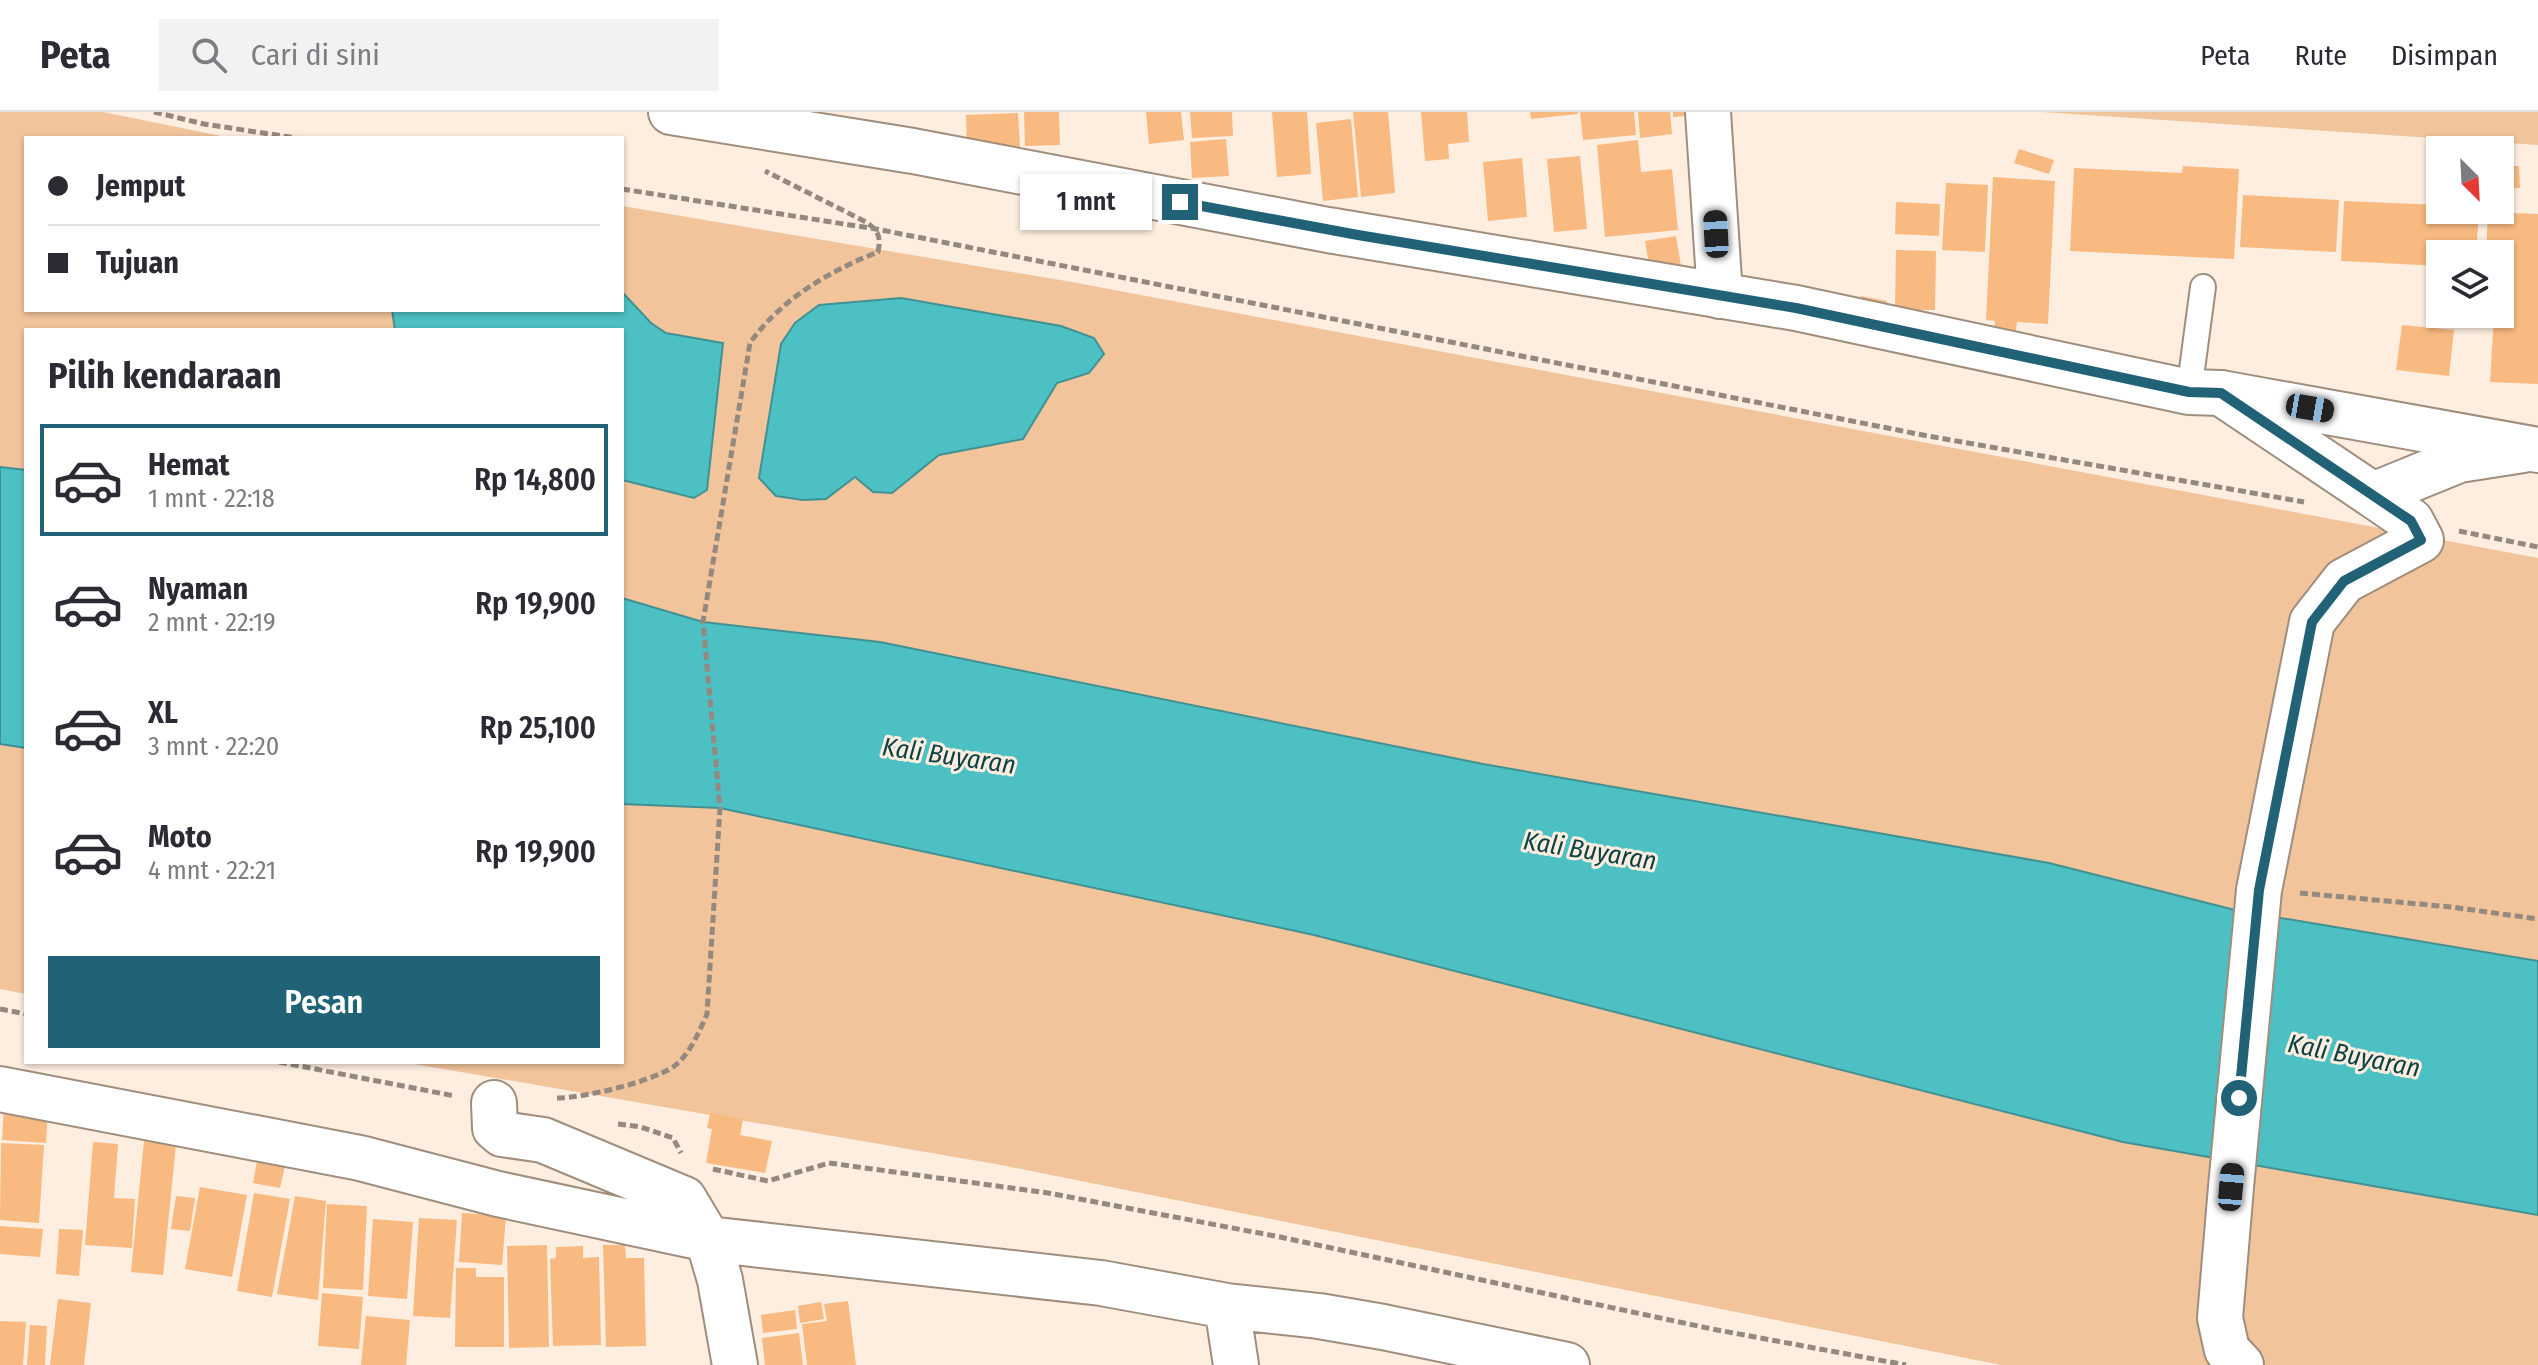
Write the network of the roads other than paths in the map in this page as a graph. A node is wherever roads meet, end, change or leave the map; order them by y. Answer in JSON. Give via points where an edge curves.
{"nodes":[{"id":1,"x":1708,"y":112,"type":"edge"},
{"id":2,"x":697,"y":115,"type":"edge"},
{"id":3,"x":2203,"y":287,"type":"dead end"},
{"id":4,"x":1720,"y":296,"type":"junction"},
{"id":5,"x":2205,"y":392,"type":"junction"},
{"id":6,"x":2535,"y":449,"type":"edge"},
{"id":7,"x":2373,"y":495,"type":"junction"},
{"id":8,"x":0,"y":1089,"type":"edge"},
{"id":9,"x":494,"y":1103,"type":"road end"},
{"id":10,"x":708,"y":1239,"type":"junction"},
{"id":11,"x":1227,"y":1306,"type":"junction"},
{"id":12,"x":735,"y":1365,"type":"edge"},
{"id":13,"x":1236,"y":1365,"type":"edge"},
{"id":14,"x":1567,"y":1365,"type":"edge"},
{"id":15,"x":2241,"y":1365,"type":"edge"}],
"edges":[{"from":1,"to":4,"type":"street"},
{"from":2,"to":4,"type":"street"},
{"from":3,"to":5,"type":"lane"},
{"from":4,"to":5,"type":"street"},
{"from":5,"to":6,"type":"street"},
{"from":5,"to":7,"type":"street"},
{"from":6,"to":7,"type":"street","via":[[2459,460]]},
{"from":7,"to":15,"type":"street","via":[[2411,521],[2421,540],[2344,581],[2312,622],[2259,890],[2220,1318],[2227,1350]]},
{"from":8,"to":10,"type":"street","via":[[360,1158]]},
{"from":9,"to":10,"type":"street","via":[[495,1128],[502,1134],[543,1140],[684,1199]]},
{"from":10,"to":11,"type":"street","via":[[1101,1283]]},
{"from":10,"to":12,"type":"street"},
{"from":11,"to":13,"type":"street"},
{"from":11,"to":14,"type":"street","via":[[1383,1327]]}]}
